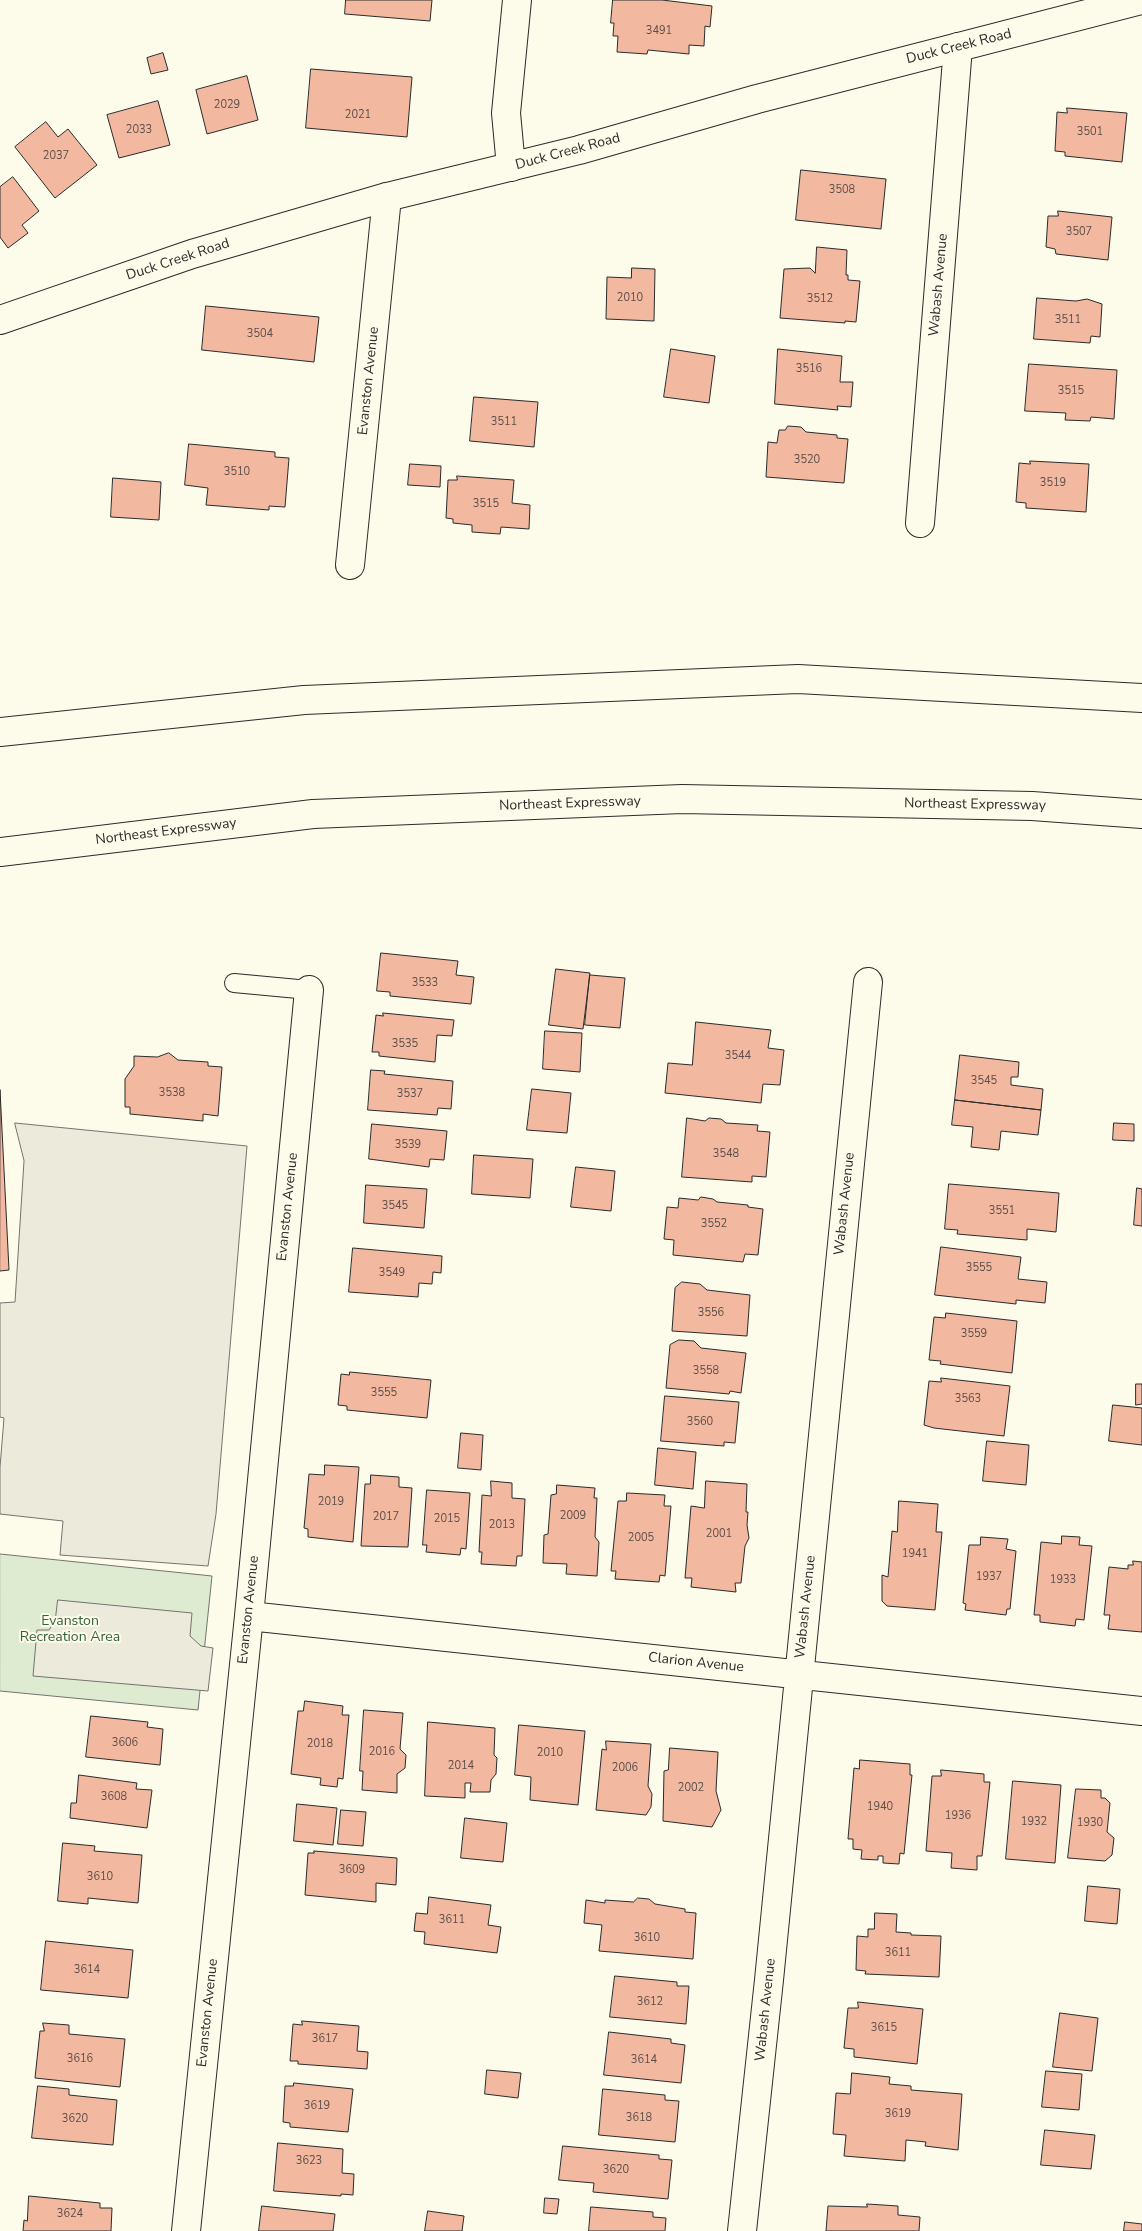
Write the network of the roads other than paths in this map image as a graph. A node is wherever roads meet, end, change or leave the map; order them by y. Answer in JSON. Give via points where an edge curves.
{"nodes":[{"id":1,"x":517,"y":0,"type":"edge"},
{"id":2,"x":1141,"y":0,"type":"edge"},
{"id":3,"x":958,"y":47,"type":"junction"},
{"id":4,"x":511,"y":167,"type":"junction"},
{"id":5,"x":387,"y":197,"type":"junction"},
{"id":6,"x":0,"y":320,"type":"edge"},
{"id":7,"x":920,"y":523,"type":"dead end"},
{"id":8,"x":350,"y":565,"type":"dead end"},
{"id":9,"x":1142,"y":698,"type":"edge"},
{"id":10,"x":0,"y":732,"type":"edge"},
{"id":11,"x":1142,"y":814,"type":"edge"},
{"id":12,"x":0,"y":852,"type":"edge"},
{"id":13,"x":868,"y":982,"type":"dead end"},
{"id":14,"x":234,"y":983,"type":"dead end"},
{"id":15,"x":309,"y":990,"type":"joint"},
{"id":16,"x":249,"y":1616,"type":"junction"},
{"id":17,"x":799,"y":1674,"type":"junction"},
{"id":18,"x":1142,"y":1711,"type":"edge"},
{"id":19,"x":186,"y":2231,"type":"edge"},
{"id":20,"x":742,"y":2231,"type":"edge"}],
"edges":[{"from":1,"to":4,"type":"main road","via":[[506,113]]},
{"from":2,"to":3,"type":"main road","name":"Duck Creek Road"},
{"from":3,"to":4,"type":"main road","name":"Duck Creek Road","via":[[757,98]]},
{"from":3,"to":7,"type":"main road","name":"Wabash Avenue"},
{"from":4,"to":5,"type":"main road","name":"Duck Creek Road"},
{"from":5,"to":6,"type":"main road","name":"Duck Creek Road","via":[[192,254]]},
{"from":5,"to":8,"type":"main road","name":"Evanston Avenue"},
{"from":9,"to":10,"type":"main road","via":[[798,679],[304,700]]},
{"from":11,"to":12,"type":"main road","name":"Northeast Expressway","via":[[1032,806],[682,800],[313,814]]},
{"from":13,"to":17,"type":"main road","name":"Wabash Avenue"},
{"from":14,"to":15,"type":"lane"},
{"from":15,"to":16,"type":"main road","name":"Evanston Avenue"},
{"from":16,"to":17,"type":"main road","name":"Clarion Avenue"},
{"from":16,"to":19,"type":"main road","name":"Evanston Avenue"},
{"from":17,"to":18,"type":"main road","name":"Clarion Avenue"},
{"from":17,"to":20,"type":"main road","name":"Wabash Avenue"}]}
